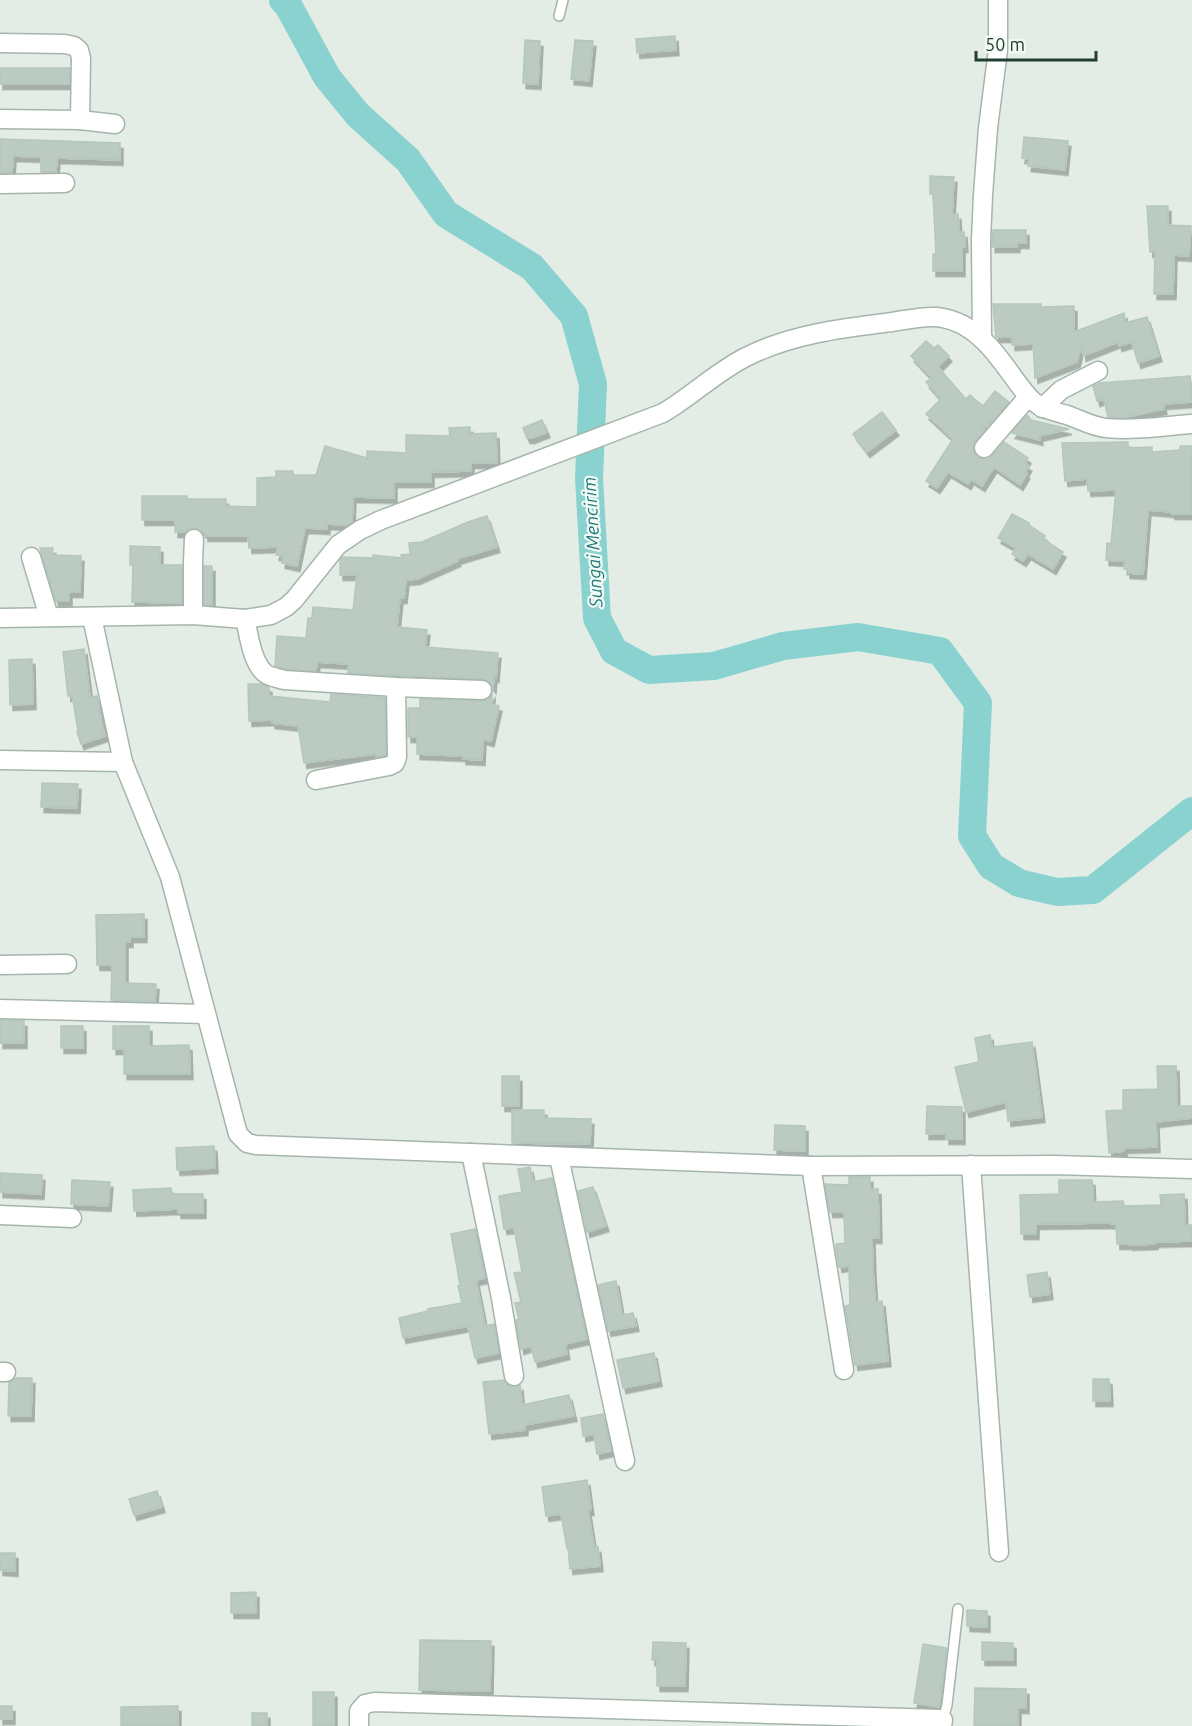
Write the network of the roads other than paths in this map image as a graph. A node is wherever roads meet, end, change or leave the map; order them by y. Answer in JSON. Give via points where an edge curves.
{"nodes":[{"id":1,"x":563,"y":0,"type":"edge"},
{"id":2,"x":998,"y":0,"type":"edge"},
{"id":3,"x":559,"y":16,"type":"dead end"},
{"id":4,"x":0,"y":43,"type":"edge"},
{"id":5,"x":0,"y":119,"type":"edge"},
{"id":6,"x":80,"y":120,"type":"junction"},
{"id":7,"x":115,"y":124,"type":"dead end"},
{"id":8,"x":66,"y":183,"type":"dead end"},
{"id":9,"x":0,"y":184,"type":"edge"},
{"id":10,"x":982,"y":339,"type":"junction"},
{"id":11,"x":1098,"y":371,"type":"dead end"},
{"id":12,"x":1035,"y":402,"type":"junction"},
{"id":13,"x":1192,"y":424,"type":"edge"},
{"id":14,"x":984,"y":448,"type":"dead end"},
{"id":15,"x":194,"y":538,"type":"dead end"},
{"id":16,"x":31,"y":557,"type":"dead end"},
{"id":17,"x":193,"y":615,"type":"junction"},
{"id":18,"x":50,"y":617,"type":"junction"},
{"id":19,"x":92,"y":617,"type":"junction"},
{"id":20,"x":0,"y":618,"type":"edge"},
{"id":21,"x":245,"y":619,"type":"junction"},
{"id":22,"x":396,"y":687,"type":"junction"},
{"id":23,"x":482,"y":690,"type":"dead end"},
{"id":24,"x":0,"y":760,"type":"edge"},
{"id":25,"x":123,"y":762,"type":"junction"},
{"id":26,"x":316,"y":780,"type":"dead end"},
{"id":27,"x":67,"y":964,"type":"dead end"},
{"id":28,"x":0,"y":965,"type":"edge"},
{"id":29,"x":0,"y":1009,"type":"edge"},
{"id":30,"x":206,"y":1014,"type":"junction"},
{"id":31,"x":471,"y":1153,"type":"junction"},
{"id":32,"x":559,"y":1157,"type":"junction"},
{"id":33,"x":971,"y":1165,"type":"junction"},
{"id":34,"x":811,"y":1166,"type":"junction"},
{"id":35,"x":1192,"y":1168,"type":"edge"},
{"id":36,"x":0,"y":1215,"type":"edge"},
{"id":37,"x":72,"y":1218,"type":"dead end"},
{"id":38,"x":844,"y":1370,"type":"dead end"},
{"id":39,"x":514,"y":1376,"type":"dead end"},
{"id":40,"x":625,"y":1461,"type":"dead end"},
{"id":41,"x":999,"y":1551,"type":"dead end"},
{"id":42,"x":958,"y":1609,"type":"dead end"},
{"id":43,"x":943,"y":1723,"type":"edge"},
{"id":44,"x":358,"y":1726,"type":"edge"}],
"edges":[{"from":1,"to":3,"type":"lane"},
{"from":2,"to":10,"type":"street","via":[[998,50],[983,195]]},
{"from":4,"to":6,"type":"street","via":[[65,44],[79,50]]},
{"from":5,"to":6,"type":"street"},
{"from":6,"to":7,"type":"street"},
{"from":8,"to":9,"type":"street"},
{"from":10,"to":12,"type":"street"},
{"from":10,"to":21,"type":"street","via":[[964,325],[934,317],[810,334],[775,345],[718,373],[663,413],[360,530],[338,545],[286,607],[271,615]]},
{"from":11,"to":12,"type":"street"},
{"from":12,"to":13,"type":"street","via":[[1104,428]]},
{"from":12,"to":14,"type":"street"},
{"from":15,"to":17,"type":"street"},
{"from":16,"to":18,"type":"street"},
{"from":17,"to":19,"type":"street"},
{"from":17,"to":21,"type":"street"},
{"from":18,"to":19,"type":"street"},
{"from":18,"to":20,"type":"street"},
{"from":19,"to":25,"type":"street"},
{"from":21,"to":22,"type":"street","via":[[255,658],[268,676]]},
{"from":22,"to":23,"type":"street"},
{"from":22,"to":26,"type":"street","via":[[395,763]]},
{"from":24,"to":25,"type":"street"},
{"from":25,"to":30,"type":"street","via":[[170,877]]},
{"from":27,"to":28,"type":"street"},
{"from":29,"to":30,"type":"street"},
{"from":30,"to":31,"type":"street","via":[[238,1134],[247,1143]]},
{"from":31,"to":32,"type":"street"},
{"from":31,"to":39,"type":"street"},
{"from":32,"to":34,"type":"street"},
{"from":32,"to":40,"type":"street"},
{"from":33,"to":34,"type":"street"},
{"from":33,"to":35,"type":"street"},
{"from":33,"to":41,"type":"street"},
{"from":34,"to":38,"type":"street"},
{"from":36,"to":37,"type":"street"},
{"from":42,"to":43,"type":"lane"},
{"from":43,"to":44,"type":"street","via":[[374,1702],[359,1711]]}]}
